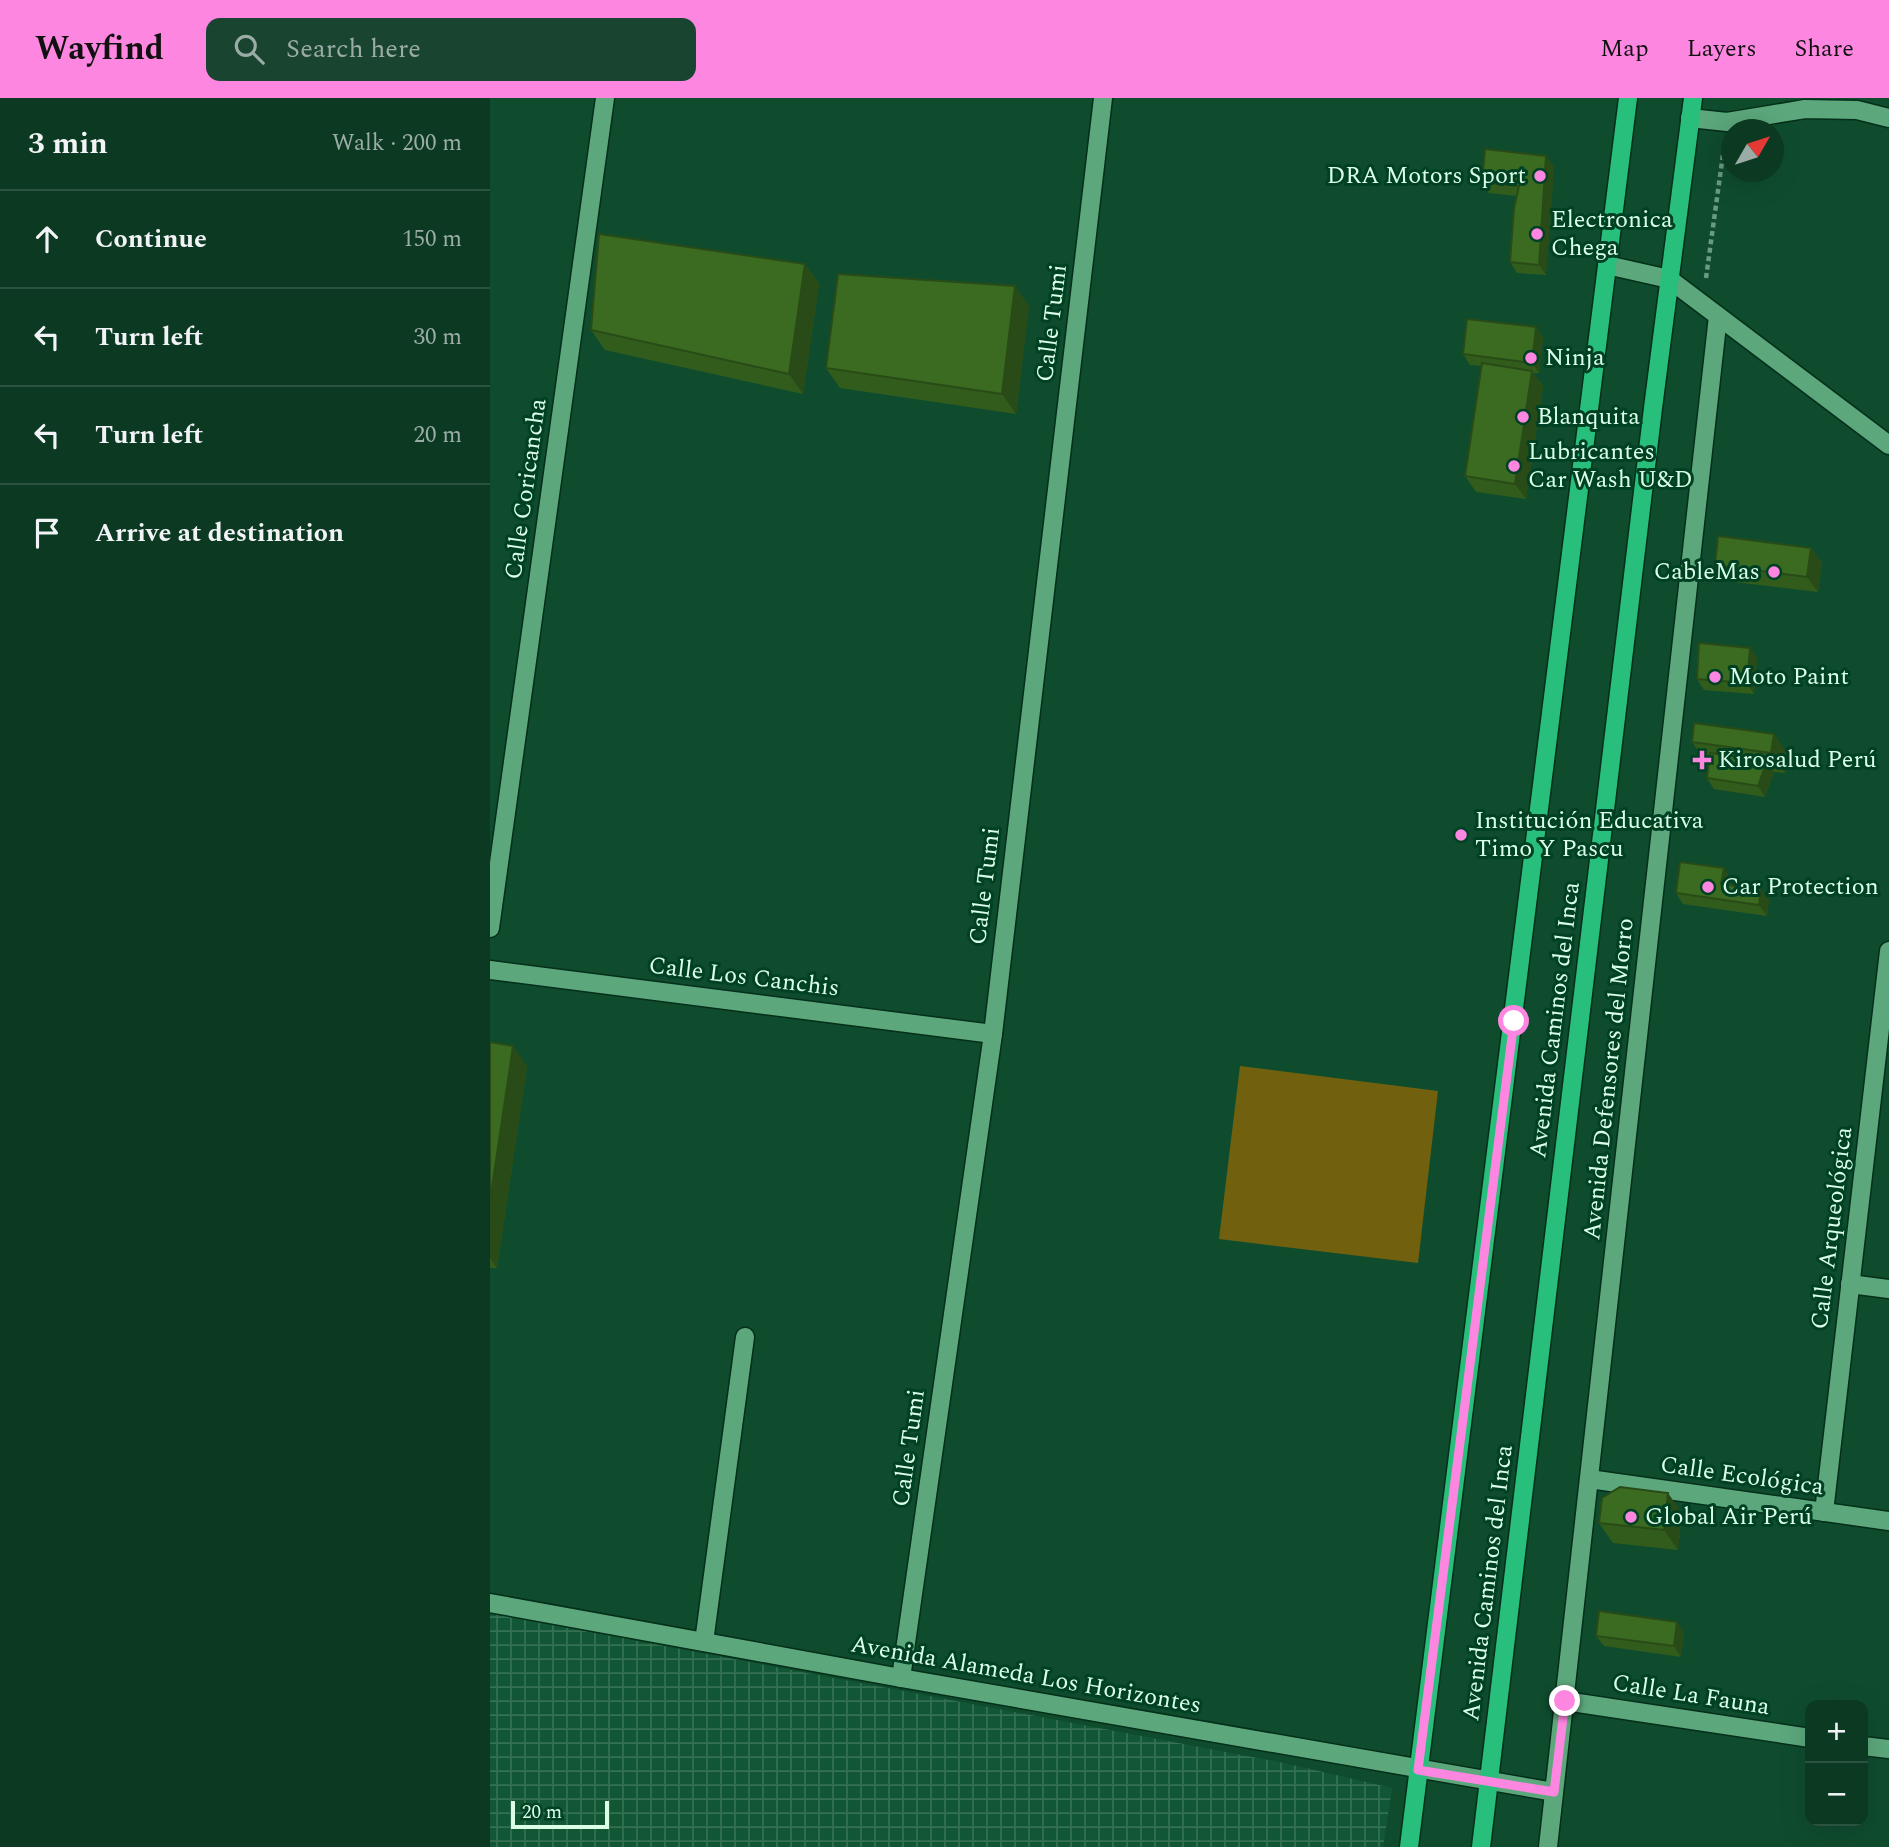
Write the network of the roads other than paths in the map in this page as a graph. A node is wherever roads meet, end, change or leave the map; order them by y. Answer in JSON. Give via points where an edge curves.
{"nodes":[{"id":1,"x":605,"y":98,"type":"edge"},
{"id":2,"x":1103,"y":98,"type":"edge"},
{"id":3,"x":1628,"y":98,"type":"edge"},
{"id":4,"x":1693,"y":98,"type":"edge"},
{"id":5,"x":1690,"y":118,"type":"junction"},
{"id":6,"x":1889,"y":118,"type":"edge"},
{"id":7,"x":1607,"y":265,"type":"junction"},
{"id":8,"x":1669,"y":279,"type":"junction"},
{"id":9,"x":1718,"y":316,"type":"junction"},
{"id":10,"x":1889,"y":446,"type":"edge"},
{"id":11,"x":490,"y":928,"type":"edge"},
{"id":12,"x":1889,"y":951,"type":"edge"},
{"id":13,"x":490,"y":970,"type":"edge"},
{"id":14,"x":993,"y":1034,"type":"junction"},
{"id":15,"x":1850,"y":1283,"type":"junction"},
{"id":16,"x":1889,"y":1289,"type":"edge"},
{"id":17,"x":745,"y":1337,"type":"dead end"},
{"id":18,"x":1589,"y":1479,"type":"junction"},
{"id":19,"x":1824,"y":1512,"type":"junction"},
{"id":20,"x":1889,"y":1521,"type":"edge"},
{"id":21,"x":490,"y":1603,"type":"edge"},
{"id":22,"x":704,"y":1642,"type":"junction"},
{"id":23,"x":901,"y":1678,"type":"junction"},
{"id":24,"x":1565,"y":1701,"type":"junction"},
{"id":25,"x":1805,"y":1737,"type":"edge"},
{"id":26,"x":1868,"y":1747,"type":"edge"},
{"id":27,"x":1889,"y":1749,"type":"edge"},
{"id":28,"x":1418,"y":1770,"type":"junction"},
{"id":29,"x":1489,"y":1781,"type":"junction"},
{"id":30,"x":1554,"y":1792,"type":"junction"},
{"id":31,"x":1409,"y":1847,"type":"edge"},
{"id":32,"x":1481,"y":1847,"type":"edge"},
{"id":33,"x":1548,"y":1847,"type":"edge"}],
"edges":[{"from":1,"to":11,"type":"street","name":"Calle Coricancha"},
{"from":2,"to":14,"type":"street","name":"Calle Tumi"},
{"from":3,"to":7,"type":"main road","name":"Avenida Caminos del Inca"},
{"from":4,"to":5,"type":"main road","name":"Avenida Caminos del Inca"},
{"from":5,"to":6,"type":"street","via":[[1727,122],[1805,109],[1857,110]]},
{"from":5,"to":8,"type":"main road","name":"Avenida Caminos del Inca"},
{"from":7,"to":8,"type":"street"},
{"from":7,"to":28,"type":"main road","name":"Avenida Caminos del Inca"},
{"from":8,"to":9,"type":"street"},
{"from":8,"to":29,"type":"main road","name":"Avenida Caminos del Inca"},
{"from":9,"to":10,"type":"street"},
{"from":9,"to":18,"type":"street","name":"Avenida Defensores del Morro"},
{"from":12,"to":15,"type":"street","name":"Calle Arqueológica"},
{"from":13,"to":14,"type":"street","name":"Calle Los Canchis"},
{"from":14,"to":23,"type":"street","name":"Calle Tumi"},
{"from":15,"to":16,"type":"street"},
{"from":15,"to":19,"type":"street","name":"Calle Arqueológica"},
{"from":17,"to":22,"type":"street"},
{"from":18,"to":19,"type":"street","name":"Calle Ecológica"},
{"from":18,"to":24,"type":"street","name":"Avenida Defensores del Morro"},
{"from":19,"to":20,"type":"street","name":"Calle Ecológica"},
{"from":21,"to":22,"type":"street","name":"Avenida Alameda Los Horizontes"},
{"from":22,"to":23,"type":"street","name":"Avenida Alameda Los Horizontes"},
{"from":23,"to":28,"type":"street","name":"Avenida Alameda Los Horizontes"},
{"from":24,"to":25,"type":"street","name":"Calle La Fauna"},
{"from":24,"to":30,"type":"street","name":"Avenida Defensores del Morro"},
{"from":26,"to":27,"type":"street"},
{"from":28,"to":29,"type":"street","name":"Avenida Alameda Los Horizontes"},
{"from":28,"to":31,"type":"main road","name":"Avenida Caminos del Inca"},
{"from":29,"to":30,"type":"street","name":"Avenida Alameda Los Horizontes"},
{"from":29,"to":32,"type":"main road","name":"Avenida Caminos del Inca"},
{"from":30,"to":33,"type":"street","name":"Avenida Defensores del Morro"}]}
